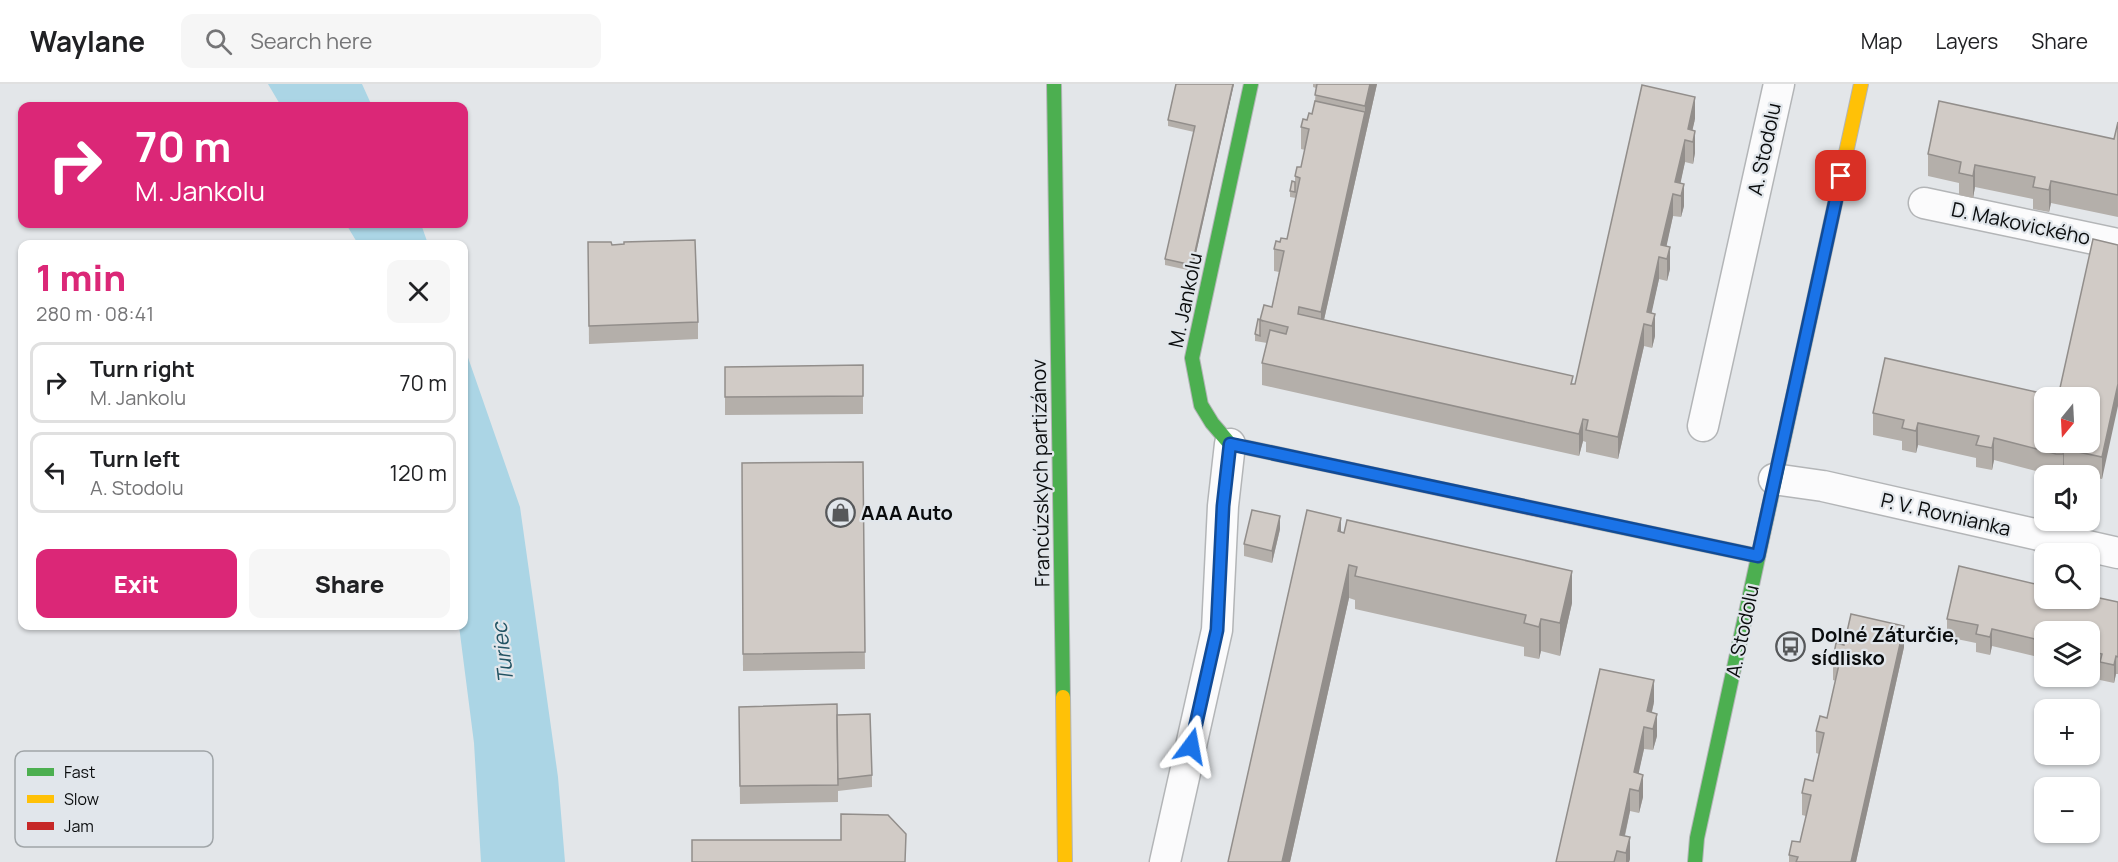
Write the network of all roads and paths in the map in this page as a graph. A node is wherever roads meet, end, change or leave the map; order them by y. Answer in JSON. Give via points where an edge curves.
{"nodes":[{"id":1,"x":1054,"y":84,"type":"edge"},
{"id":2,"x":1251,"y":84,"type":"edge"},
{"id":3,"x":1779,"y":84,"type":"edge"},
{"id":4,"x":1861,"y":84,"type":"edge"},
{"id":5,"x":1924,"y":203,"type":"dead end"},
{"id":6,"x":2118,"y":244,"type":"edge"},
{"id":7,"x":1703,"y":426,"type":"dead end"},
{"id":8,"x":1230,"y":444,"type":"junction"},
{"id":9,"x":1774,"y":479,"type":"junction"},
{"id":10,"x":2118,"y":553,"type":"edge"},
{"id":11,"x":1758,"y":556,"type":"junction"},
{"id":12,"x":1065,"y":862,"type":"edge"},
{"id":13,"x":1165,"y":862,"type":"edge"},
{"id":14,"x":1695,"y":862,"type":"edge"}],
"edges":[{"from":1,"to":12,"type":"street","name":"Francúzskych partizánov"},
{"from":2,"to":8,"type":"street","name":"M. Jankolu","via":[[1192,358],[1194,393],[1212,425]]},
{"from":3,"to":7,"type":"street","name":"A. Stodolu"},
{"from":4,"to":9,"type":"street","name":"A. Stodolu"},
{"from":5,"to":6,"type":"street","name":"D. Makovického"},
{"from":8,"to":11,"type":"street"},
{"from":8,"to":13,"type":"street","via":[[1217,630]]},
{"from":9,"to":10,"type":"street","name":"P. V. Rovnianka","via":[[1823,486]]},
{"from":9,"to":11,"type":"street","name":"A. Stodolu"},
{"from":11,"to":14,"type":"street","name":"A. Stodolu"}]}
